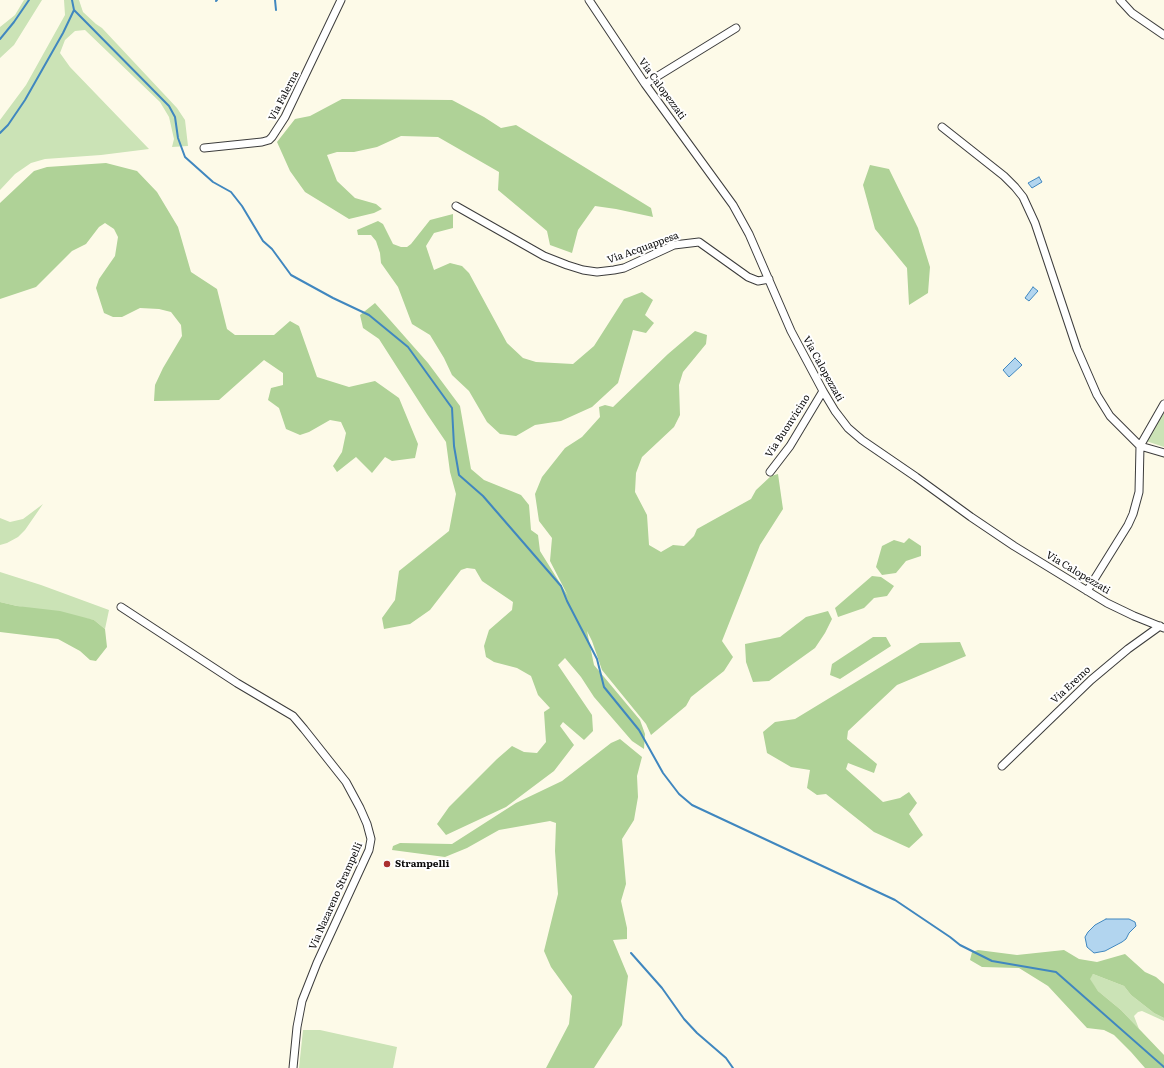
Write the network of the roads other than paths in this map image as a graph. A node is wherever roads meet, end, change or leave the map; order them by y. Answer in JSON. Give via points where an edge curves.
{"nodes":[{"id":1,"x":341,"y":0,"type":"edge"},
{"id":2,"x":589,"y":0,"type":"edge"},
{"id":3,"x":1120,"y":0,"type":"edge"},
{"id":4,"x":736,"y":28,"type":"dead end"},
{"id":5,"x":1164,"y":35,"type":"edge"},
{"id":6,"x":645,"y":84,"type":"junction"},
{"id":7,"x":942,"y":127,"type":"dead end"},
{"id":8,"x":204,"y":148,"type":"dead end"},
{"id":9,"x":456,"y":206,"type":"dead end"},
{"id":10,"x":769,"y":279,"type":"junction"},
{"id":11,"x":823,"y":391,"type":"junction"},
{"id":12,"x":1164,"y":404,"type":"edge"},
{"id":13,"x":1140,"y":446,"type":"junction"},
{"id":14,"x":1164,"y":453,"type":"edge"},
{"id":15,"x":770,"y":472,"type":"dead end"},
{"id":16,"x":1087,"y":591,"type":"junction"},
{"id":17,"x":121,"y":607,"type":"dead end"},
{"id":18,"x":1162,"y":627,"type":"edge"},
{"id":19,"x":1002,"y":766,"type":"dead end"},
{"id":20,"x":293,"y":1068,"type":"edge"}],
"edges":[{"from":1,"to":8,"type":"street","name":"Via Falerna","via":[[285,117],[272,137],[262,142]]},
{"from":2,"to":6,"type":"street","name":"Via Calopezzati"},
{"from":3,"to":5,"type":"street","via":[[1132,13]]},
{"from":4,"to":6,"type":"street"},
{"from":6,"to":10,"type":"street","name":"Via Calopezzati","via":[[733,205]]},
{"from":7,"to":13,"type":"street","via":[[1006,178],[1023,197],[1036,223],[1091,384],[1106,411]]},
{"from":9,"to":10,"type":"street","name":"Via Acquappesa","via":[[537,252],[579,269],[597,272],[624,268],[674,245],[699,242],[748,277],[758,281]]},
{"from":10,"to":11,"type":"street","name":"Via Calopezzati","via":[[791,331]]},
{"from":11,"to":15,"type":"street","name":"Via Buonvicino","via":[[790,446]]},
{"from":11,"to":16,"type":"street","name":"Via Calopezzati","via":[[841,420],[858,437],[1001,538]]},
{"from":12,"to":13,"type":"street"},
{"from":13,"to":14,"type":"street"},
{"from":13,"to":16,"type":"street","via":[[1136,508]]},
{"from":16,"to":18,"type":"street","name":"Via Calopezzati","via":[[1122,611]]},
{"from":17,"to":20,"type":"street","name":"Via Nazareno Strampelli","via":[[237,683],[293,716],[346,782],[367,824],[371,839],[369,850],[302,1001]]},
{"from":18,"to":19,"type":"street","name":"Via Eremo","via":[[1128,649],[1091,680]]}]}
